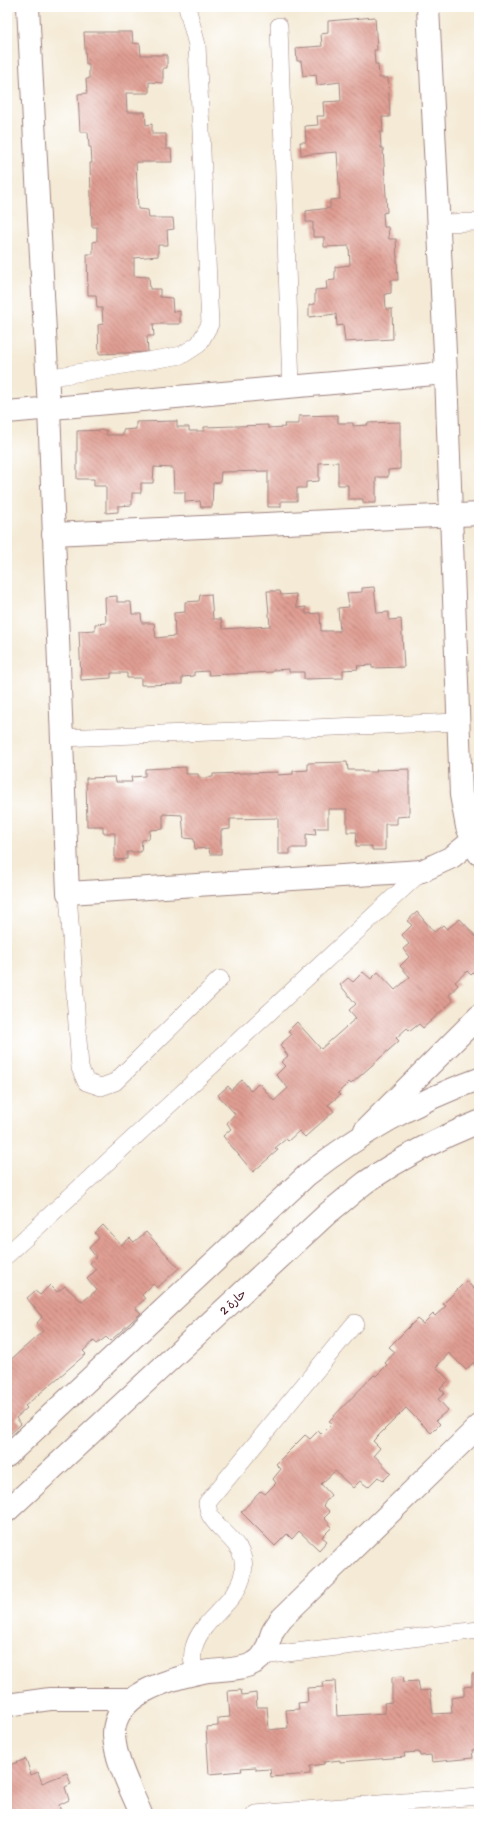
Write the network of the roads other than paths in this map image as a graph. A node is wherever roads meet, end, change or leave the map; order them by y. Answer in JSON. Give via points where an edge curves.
{"nodes":[{"id":1,"x":28,"y":7,"type":"edge"},
{"id":2,"x":187,"y":7,"type":"edge"},
{"id":3,"x":428,"y":7,"type":"edge"},
{"id":4,"x":279,"y":26,"type":"dead end"},
{"id":5,"x":479,"y":222,"type":"edge"},
{"id":6,"x":439,"y":223,"type":"junction"},
{"id":7,"x":446,"y":373,"type":"junction"},
{"id":8,"x":47,"y":378,"type":"junction"},
{"id":9,"x":291,"y":387,"type":"junction"},
{"id":10,"x":48,"y":409,"type":"junction"},
{"id":11,"x":7,"y":412,"type":"edge"},
{"id":12,"x":451,"y":514,"type":"junction"},
{"id":13,"x":479,"y":514,"type":"edge"},
{"id":14,"x":53,"y":534,"type":"junction"},
{"id":15,"x":458,"y":722,"type":"junction"},
{"id":16,"x":62,"y":738,"type":"junction"},
{"id":17,"x":472,"y":806,"type":"edge"},
{"id":18,"x":476,"y":847,"type":"edge"},
{"id":19,"x":422,"y":871,"type":"junction"},
{"id":20,"x":68,"y":893,"type":"junction"},
{"id":21,"x":220,"y":979,"type":"dead end"},
{"id":22,"x":479,"y":1016,"type":"edge"},
{"id":23,"x":479,"y":1079,"type":"edge"},
{"id":24,"x":479,"y":1122,"type":"edge"},
{"id":25,"x":358,"y":1137,"type":"junction"},
{"id":26,"x":7,"y":1255,"type":"edge"},
{"id":27,"x":355,"y":1323,"type":"dead end"},
{"id":28,"x":479,"y":1426,"type":"edge"},
{"id":29,"x":7,"y":1456,"type":"edge"},
{"id":30,"x":7,"y":1511,"type":"edge"},
{"id":31,"x":479,"y":1630,"type":"edge"},
{"id":32,"x":262,"y":1656,"type":"junction"},
{"id":33,"x":195,"y":1674,"type":"junction"},
{"id":34,"x":131,"y":1699,"type":"junction"},
{"id":35,"x":7,"y":1705,"type":"edge"},
{"id":36,"x":479,"y":1796,"type":"edge"},
{"id":37,"x":140,"y":1814,"type":"edge"},
{"id":38,"x":255,"y":1814,"type":"edge"}],
"edges":[{"from":1,"to":8,"type":"street"},
{"from":2,"to":8,"type":"lane","via":[[197,45],[210,324],[199,344],[182,355]]},
{"from":3,"to":6,"type":"street"},
{"from":4,"to":9,"type":"lane"},
{"from":5,"to":6,"type":"lane"},
{"from":6,"to":7,"type":"street"},
{"from":7,"to":9,"type":"street"},
{"from":7,"to":12,"type":"street"},
{"from":8,"to":10,"type":"street"},
{"from":9,"to":10,"type":"street"},
{"from":10,"to":11,"type":"street"},
{"from":10,"to":14,"type":"street"},
{"from":12,"to":13,"type":"street"},
{"from":12,"to":14,"type":"street"},
{"from":12,"to":15,"type":"street"},
{"from":14,"to":16,"type":"street"},
{"from":15,"to":16,"type":"lane"},
{"from":15,"to":17,"type":"street","via":[[461,795]]},
{"from":16,"to":20,"type":"street"},
{"from":17,"to":18,"type":"street","via":[[467,827]]},
{"from":18,"to":19,"type":"street"},
{"from":19,"to":20,"type":"street"},
{"from":19,"to":26,"type":"lane"},
{"from":20,"to":21,"type":"lane","via":[[80,1068],[86,1082],[101,1087],[115,1082]]},
{"from":22,"to":25,"type":"street"},
{"from":23,"to":25,"type":"street","via":[[448,1090]]},
{"from":24,"to":30,"type":"street","name":"حارة 2","via":[[407,1156],[366,1183],[328,1213]]},
{"from":25,"to":29,"type":"street","via":[[307,1175]]},
{"from":27,"to":33,"type":"lane","via":[[207,1503],[209,1514],[238,1546],[243,1558],[243,1574],[236,1590],[201,1631],[192,1659]]},
{"from":28,"to":32,"type":"street","via":[[282,1618],[272,1632]]},
{"from":31,"to":32,"type":"lane"},
{"from":32,"to":33,"type":"street","via":[[245,1666]]},
{"from":33,"to":34,"type":"street","via":[[153,1687]]},
{"from":34,"to":35,"type":"street","via":[[50,1699]]},
{"from":34,"to":37,"type":"street","via":[[117,1717],[114,1735],[119,1759]]},
{"from":36,"to":38,"type":"lane"}]}
